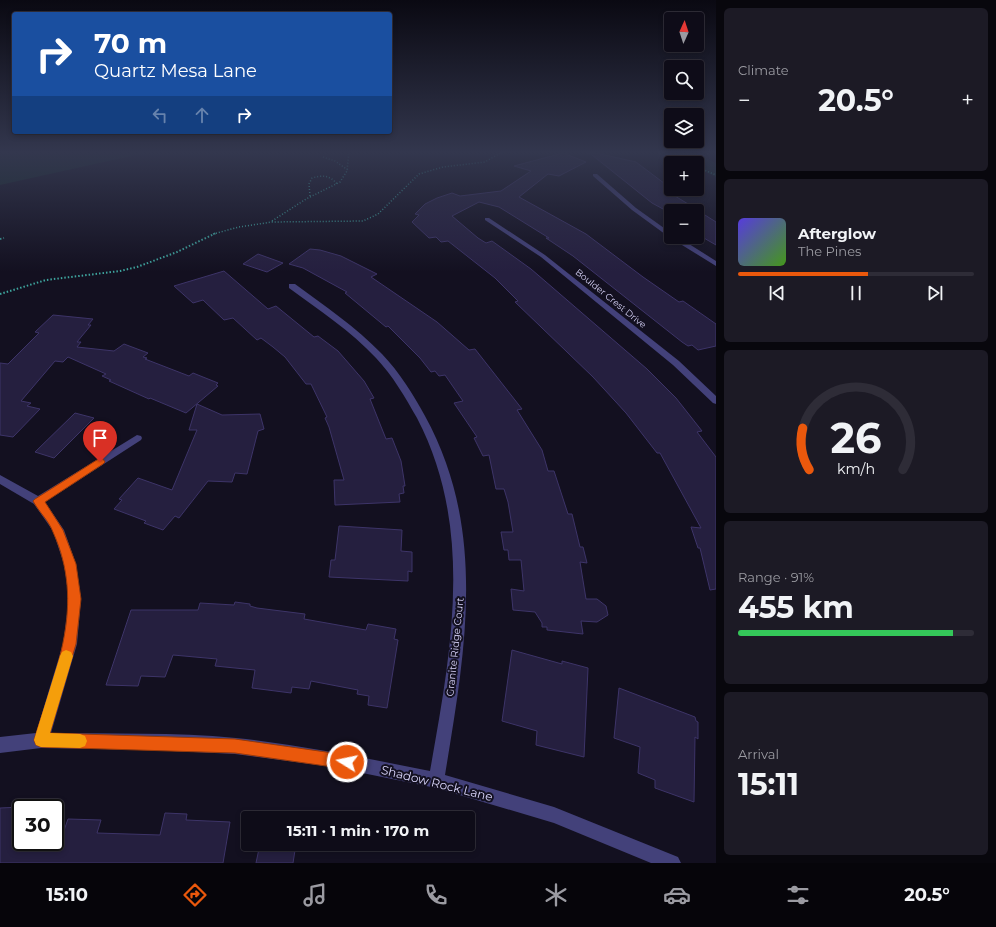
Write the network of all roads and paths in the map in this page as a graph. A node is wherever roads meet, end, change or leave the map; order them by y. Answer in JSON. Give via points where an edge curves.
{"nodes":[{"id":1,"x":310,"y":191,"type":"edge"},
{"id":2,"x":321,"y":191,"type":"edge"},
{"id":3,"x":401,"y":191,"type":"edge"},
{"id":4,"x":614,"y":191,"type":"edge"},
{"id":5,"x":310,"y":196,"type":"junction"},
{"id":6,"x":487,"y":219,"type":"dead end"},
{"id":7,"x":272,"y":222,"type":"junction"},
{"id":8,"x":664,"y":230,"type":"edge"},
{"id":9,"x":0,"y":238,"type":"edge"},
{"id":10,"x":4,"y":238,"type":"dead end"},
{"id":11,"x":685,"y":244,"type":"edge"},
{"id":12,"x":716,"y":264,"type":"edge"},
{"id":13,"x":292,"y":286,"type":"dead end"},
{"id":14,"x":0,"y":294,"type":"edge"},
{"id":15,"x":716,"y":401,"type":"edge"},
{"id":16,"x":137,"y":438,"type":"dead end"},
{"id":17,"x":0,"y":479,"type":"edge"},
{"id":18,"x":38,"y":501,"type":"junction"},
{"id":19,"x":41,"y":740,"type":"junction"},
{"id":20,"x":0,"y":745,"type":"edge"},
{"id":21,"x":436,"y":780,"type":"junction"},
{"id":22,"x":672,"y":863,"type":"edge"}],
"edges":[{"from":1,"to":5,"type":"path"},
{"from":2,"to":5,"type":"path"},
{"from":3,"to":7,"type":"path","via":[[378,214],[363,221]]},
{"from":4,"to":8,"type":"street"},
{"from":5,"to":7,"type":"path"},
{"from":6,"to":15,"type":"street","name":"Boulder Crest Drive","via":[[543,256],[676,363]]},
{"from":7,"to":14,"type":"path","via":[[214,234],[137,267],[46,280]]},
{"from":9,"to":10,"type":"path"},
{"from":11,"to":12,"type":"street"},
{"from":13,"to":21,"type":"street","name":"Granite Ridge Court","via":[[362,339],[380,357],[426,421],[445,470],[457,527],[460,602],[454,672]]},
{"from":16,"to":18,"type":"street"},
{"from":17,"to":18,"type":"street"},
{"from":18,"to":19,"type":"street","via":[[58,530],[70,564],[75,599],[70,644]]},
{"from":19,"to":20,"type":"street","name":"Shadow Rock Lane"},
{"from":19,"to":21,"type":"street","name":"Shadow Rock Lane","via":[[235,746],[333,759]]},
{"from":21,"to":22,"type":"street","name":"Shadow Rock Lane","via":[[554,815]]}]}
